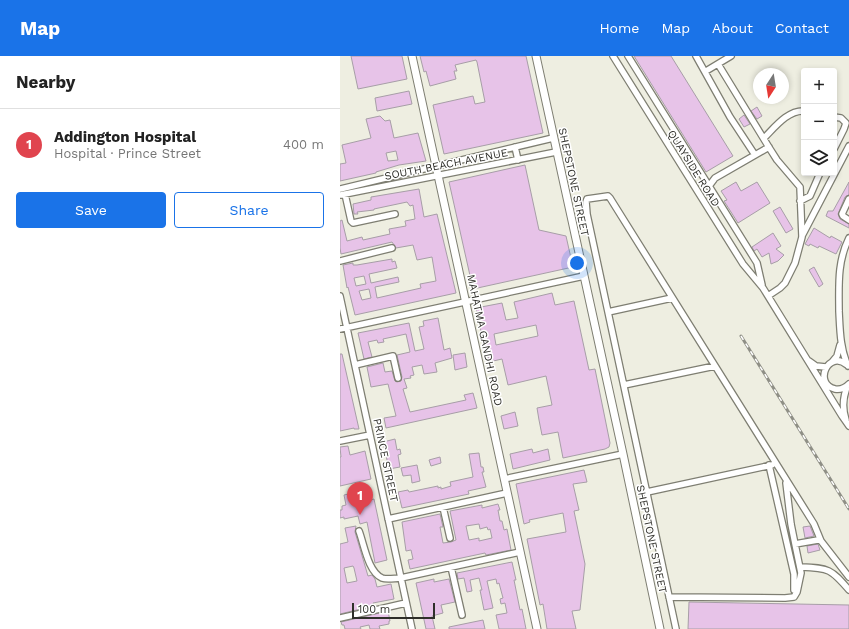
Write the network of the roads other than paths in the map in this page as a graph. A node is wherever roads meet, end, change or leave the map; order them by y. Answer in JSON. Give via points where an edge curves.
{"nodes":[{"id":1,"x":412,"y":56,"type":"edge"},
{"id":2,"x":536,"y":56,"type":"edge"},
{"id":3,"x":613,"y":56,"type":"edge"},
{"id":4,"x":628,"y":56,"type":"edge"},
{"id":5,"x":696,"y":56,"type":"edge"},
{"id":6,"x":731,"y":56,"type":"edge"},
{"id":7,"x":718,"y":64,"type":"junction"},
{"id":8,"x":706,"y":71,"type":"junction"},
{"id":9,"x":801,"y":110,"type":"edge"},
{"id":10,"x":837,"y":117,"type":"edge"},
{"id":11,"x":553,"y":138,"type":"junction"},
{"id":12,"x":764,"y":138,"type":"junction"},
{"id":13,"x":837,"y":143,"type":"edge"},
{"id":14,"x":849,"y":146,"type":"edge"},
{"id":15,"x":514,"y":147,"type":"junction"},
{"id":16,"x":769,"y":147,"type":"junction"},
{"id":17,"x":556,"y":152,"type":"junction"},
{"id":18,"x":755,"y":155,"type":"junction"},
{"id":19,"x":477,"y":156,"type":"junction"},
{"id":20,"x":518,"y":160,"type":"junction"},
{"id":21,"x":436,"y":166,"type":"junction"},
{"id":22,"x":479,"y":167,"type":"junction"},
{"id":23,"x":439,"y":176,"type":"junction"},
{"id":24,"x":819,"y":176,"type":"edge"},
{"id":25,"x":709,"y":186,"type":"junction"},
{"id":26,"x":340,"y":189,"type":"edge"},
{"id":27,"x":342,"y":194,"type":"edge"},
{"id":28,"x":849,"y":199,"type":"edge"},
{"id":29,"x":800,"y":201,"type":"junction"},
{"id":30,"x":396,"y":214,"type":"dead end"},
{"id":31,"x":849,"y":220,"type":"edge"},
{"id":32,"x":802,"y":237,"type":"junction"},
{"id":33,"x":849,"y":238,"type":"edge"},
{"id":34,"x":392,"y":248,"type":"dead end"},
{"id":35,"x":340,"y":261,"type":"edge"},
{"id":36,"x":584,"y":276,"type":"junction"},
{"id":37,"x":763,"y":288,"type":"junction"},
{"id":38,"x":340,"y":296,"type":"edge"},
{"id":39,"x":768,"y":296,"type":"junction"},
{"id":40,"x":672,"y":298,"type":"junction"},
{"id":41,"x":465,"y":301,"type":"junction"},
{"id":42,"x":608,"y":312,"type":"junction"},
{"id":43,"x":346,"y":328,"type":"junction"},
{"id":44,"x":340,"y":329,"type":"edge"},
{"id":45,"x":840,"y":342,"type":"junction"},
{"id":46,"x":808,"y":359,"type":"junction"},
{"id":47,"x":832,"y":362,"type":"junction"},
{"id":48,"x":355,"y":365,"type":"junction"},
{"id":49,"x":714,"y":366,"type":"junction"},
{"id":50,"x":849,"y":366,"type":"edge"},
{"id":51,"x":826,"y":367,"type":"junction"},
{"id":52,"x":817,"y":376,"type":"junction"},
{"id":53,"x":398,"y":378,"type":"dead end"},
{"id":54,"x":825,"y":381,"type":"junction"},
{"id":55,"x":849,"y":384,"type":"edge"},
{"id":56,"x":624,"y":385,"type":"junction"},
{"id":57,"x":826,"y":390,"type":"junction"},
{"id":58,"x":848,"y":424,"type":"edge"},
{"id":59,"x":370,"y":435,"type":"junction"},
{"id":60,"x":340,"y":441,"type":"edge"},
{"id":61,"x":623,"y":454,"type":"junction"},
{"id":62,"x":776,"y":464,"type":"junction"},
{"id":63,"x":769,"y":465,"type":"junction"},
{"id":64,"x":504,"y":479,"type":"junction"},
{"id":65,"x":786,"y":479,"type":"junction"},
{"id":66,"x":507,"y":492,"type":"junction"},
{"id":67,"x":647,"y":492,"type":"junction"},
{"id":68,"x":443,"y":507,"type":"junction"},
{"id":69,"x":388,"y":519,"type":"junction"},
{"id":70,"x":359,"y":531,"type":"dead end"},
{"id":71,"x":450,"y":538,"type":"dead end"},
{"id":72,"x":821,"y":541,"type":"junction"},
{"id":73,"x":796,"y":544,"type":"junction"},
{"id":74,"x":520,"y":552,"type":"junction"},
{"id":75,"x":451,"y":567,"type":"junction"},
{"id":76,"x":801,"y":567,"type":"junction"},
{"id":77,"x":849,"y":577,"type":"edge"},
{"id":78,"x":401,"y":578,"type":"junction"},
{"id":79,"x":849,"y":590,"type":"edge"},
{"id":80,"x":669,"y":597,"type":"junction"},
{"id":81,"x":794,"y":597,"type":"junction"},
{"id":82,"x":406,"y":603,"type":"junction"},
{"id":83,"x":462,"y":615,"type":"dead end"},
{"id":84,"x":340,"y":618,"type":"edge"},
{"id":85,"x":412,"y":629,"type":"edge"},
{"id":86,"x":537,"y":629,"type":"edge"},
{"id":87,"x":660,"y":629,"type":"edge"},
{"id":88,"x":676,"y":629,"type":"edge"}],
"edges":[{"from":1,"to":21,"type":"main road","name":"MAHATMA GANDHI ROAD"},
{"from":2,"to":11,"type":"main road","name":"SHEPSTONE STREET"},
{"from":3,"to":37,"type":"street","name":"QUAYSIDE ROAD","via":[[743,264]]},
{"from":4,"to":25,"type":"street","name":"QUAYSIDE ROAD"},
{"from":5,"to":8,"type":"street"},
{"from":6,"to":7,"type":"street"},
{"from":7,"to":8,"type":"street"},
{"from":7,"to":12,"type":"street"},
{"from":8,"to":18,"type":"street","via":[[730,117]]},
{"from":9,"to":12,"type":"street","via":[[791,113]]},
{"from":10,"to":13,"type":"street","via":[[846,123]]},
{"from":11,"to":15,"type":"street","name":"SOUTH BEACH AVENUE"},
{"from":11,"to":17,"type":"main road","name":"SHEPSTONE STREET"},
{"from":12,"to":16,"type":"street"},
{"from":14,"to":32,"type":"street"},
{"from":15,"to":19,"type":"street","name":"SOUTH BEACH AVENUE"},
{"from":15,"to":20,"type":"street"},
{"from":16,"to":18,"type":"street"},
{"from":16,"to":29,"type":"street","via":[[799,184]]},
{"from":17,"to":20,"type":"street","name":"SOUTH BEACH AVENUE"},
{"from":17,"to":36,"type":"main road","name":"SHEPSTONE STREET"},
{"from":18,"to":25,"type":"street","via":[[715,178]]},
{"from":19,"to":21,"type":"street","name":"SOUTH BEACH AVENUE"},
{"from":19,"to":22,"type":"street"},
{"from":20,"to":22,"type":"street","name":"SOUTH BEACH AVENUE"},
{"from":21,"to":23,"type":"main road","name":"MAHATMA GANDHI ROAD"},
{"from":21,"to":26,"type":"street","name":"SOUTH BEACH AVENUE"},
{"from":22,"to":23,"type":"street","name":"SOUTH BEACH AVENUE"},
{"from":23,"to":27,"type":"street","name":"SOUTH BEACH AVENUE"},
{"from":23,"to":41,"type":"main road","name":"MAHATMA GANDHI ROAD"},
{"from":24,"to":29,"type":"street","via":[[810,196]]},
{"from":25,"to":37,"type":"street","name":"QUAYSIDE ROAD","via":[[757,263]]},
{"from":27,"to":30,"type":"street","via":[[353,223]]},
{"from":28,"to":31,"type":"street","via":[[842,214]]},
{"from":29,"to":32,"type":"street"},
{"from":32,"to":39,"type":"street","via":[[785,283]]},
{"from":33,"to":45,"type":"street","via":[[840,263]]},
{"from":34,"to":35,"type":"street"},
{"from":36,"to":41,"type":"street"},
{"from":36,"to":61,"type":"main road","name":"SHEPSTONE STREET"},
{"from":37,"to":39,"type":"street","name":"QUAYSIDE ROAD"},
{"from":38,"to":43,"type":"street","name":"PRINCE STREET"},
{"from":39,"to":46,"type":"street","name":"QUAYSIDE ROAD"},
{"from":40,"to":42,"type":"street"},
{"from":40,"to":42,"type":"street","via":[[610,198],[594,198],[586,202]]},
{"from":40,"to":49,"type":"street"},
{"from":41,"to":43,"type":"street"},
{"from":41,"to":64,"type":"main road","name":"MAHATMA GANDHI ROAD"},
{"from":42,"to":56,"type":"street"},
{"from":43,"to":44,"type":"street"},
{"from":43,"to":48,"type":"street","name":"PRINCE STREET"},
{"from":45,"to":47,"type":"street","via":[[837,356]]},
{"from":45,"to":50,"type":"street"},
{"from":46,"to":51,"type":"street","via":[[816,366]]},
{"from":46,"to":52,"type":"street","name":"QUAYSIDE ROAD"},
{"from":47,"to":50,"type":"street","via":[[840,361]]},
{"from":47,"to":51,"type":"street"},
{"from":48,"to":53,"type":"street","via":[[393,356]]},
{"from":48,"to":59,"type":"street","name":"PRINCE STREET"},
{"from":49,"to":56,"type":"street"},
{"from":49,"to":62,"type":"street"},
{"from":51,"to":54,"type":"street"},
{"from":52,"to":54,"type":"street"},
{"from":52,"to":57,"type":"street","name":"QUAYSIDE ROAD"},
{"from":54,"to":55,"type":"street","via":[[837,389]]},
{"from":54,"to":57,"type":"street"},
{"from":55,"to":58,"type":"street","via":[[843,404]]},
{"from":56,"to":67,"type":"street"},
{"from":57,"to":58,"type":"street","name":"QUAYSIDE ROAD"},
{"from":59,"to":60,"type":"street"},
{"from":59,"to":69,"type":"street","name":"PRINCE STREET"},
{"from":61,"to":64,"type":"street"},
{"from":61,"to":87,"type":"main road","name":"SHEPSTONE STREET"},
{"from":62,"to":63,"type":"street"},
{"from":62,"to":65,"type":"street"},
{"from":63,"to":67,"type":"street"},
{"from":63,"to":81,"type":"street","via":[[794,574]]},
{"from":64,"to":66,"type":"main road","name":"MAHATMA GANDHI ROAD"},
{"from":65,"to":72,"type":"street","via":[[814,524]]},
{"from":65,"to":73,"type":"street"},
{"from":66,"to":68,"type":"street"},
{"from":66,"to":74,"type":"main road","name":"MAHATMA GANDHI ROAD"},
{"from":67,"to":80,"type":"street"},
{"from":68,"to":69,"type":"street"},
{"from":68,"to":71,"type":"street"},
{"from":69,"to":78,"type":"street","name":"PRINCE STREET"},
{"from":70,"to":78,"type":"street","via":[[373,571],[383,578]]},
{"from":72,"to":73,"type":"street"},
{"from":72,"to":77,"type":"street"},
{"from":73,"to":76,"type":"street"},
{"from":74,"to":75,"type":"street"},
{"from":74,"to":86,"type":"main road","name":"MAHATMA GANDHI ROAD"},
{"from":75,"to":78,"type":"street"},
{"from":75,"to":83,"type":"street"},
{"from":76,"to":79,"type":"street","via":[[830,570]]},
{"from":76,"to":81,"type":"street"},
{"from":78,"to":82,"type":"street","name":"PRINCE STREET"},
{"from":80,"to":81,"type":"street"},
{"from":80,"to":88,"type":"street"},
{"from":82,"to":84,"type":"street"},
{"from":82,"to":85,"type":"street","name":"PRINCE STREET"}]}
